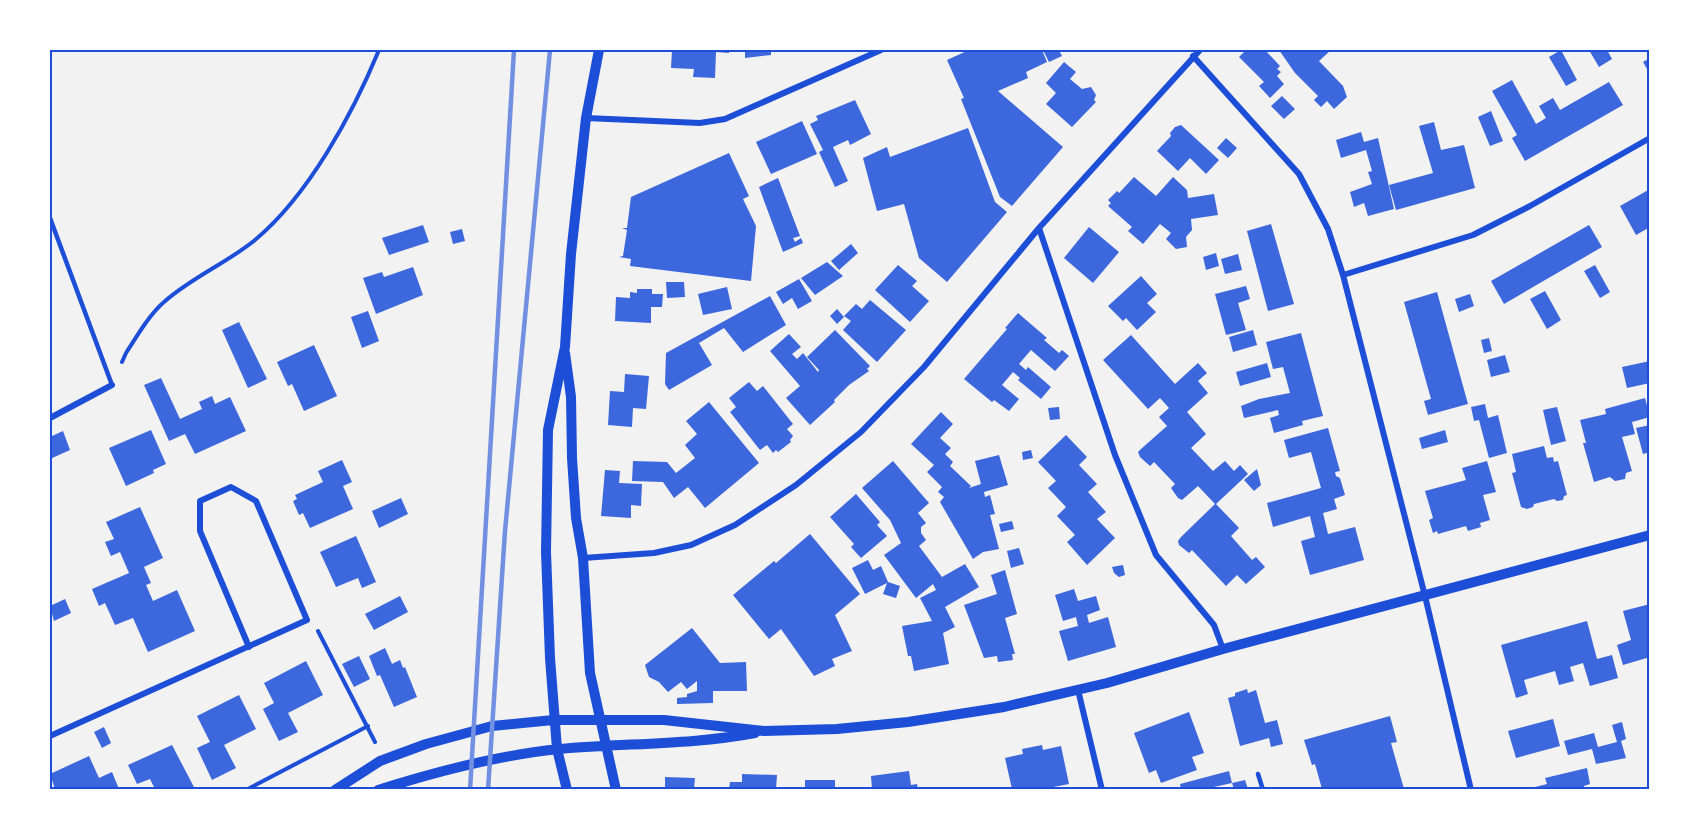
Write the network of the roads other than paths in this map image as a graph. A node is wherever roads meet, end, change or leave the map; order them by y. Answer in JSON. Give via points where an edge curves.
{"nodes":[{"id":1,"x":599,"y":50,"type":"edge"},
{"id":2,"x":881,"y":50,"type":"edge"},
{"id":3,"x":1200,"y":50,"type":"edge"},
{"id":4,"x":1193,"y":56,"type":"junction"},
{"id":5,"x":585,"y":118,"type":"junction"},
{"id":6,"x":1650,"y":138,"type":"edge"},
{"id":7,"x":50,"y":218,"type":"edge"},
{"id":8,"x":1039,"y":228,"type":"junction"},
{"id":9,"x":1343,"y":275,"type":"junction"},
{"id":10,"x":565,"y":347,"type":"junction"},
{"id":11,"x":112,"y":385,"type":"joint"},
{"id":12,"x":50,"y":418,"type":"edge"},
{"id":13,"x":1650,"y":535,"type":"edge"},
{"id":14,"x":583,"y":558,"type":"junction"},
{"id":15,"x":1425,"y":596,"type":"junction"},
{"id":16,"x":249,"y":646,"type":"junction"},
{"id":17,"x":1223,"y":649,"type":"junction"},
{"id":18,"x":1078,"y":690,"type":"junction"},
{"id":19,"x":553,"y":720,"type":"junction"},
{"id":20,"x":602,"y":721,"type":"junction"},
{"id":21,"x":764,"y":731,"type":"junction"},
{"id":22,"x":50,"y":736,"type":"edge"},
{"id":23,"x":607,"y":745,"type":"junction"},
{"id":24,"x":557,"y":749,"type":"junction"},
{"id":25,"x":1258,"y":774,"type":"dead end"},
{"id":26,"x":335,"y":789,"type":"edge"},
{"id":27,"x":378,"y":789,"type":"edge"},
{"id":28,"x":567,"y":789,"type":"edge"},
{"id":29,"x":616,"y":789,"type":"edge"},
{"id":30,"x":1102,"y":789,"type":"edge"},
{"id":31,"x":1263,"y":789,"type":"edge"},
{"id":32,"x":1471,"y":789,"type":"edge"}],
"edges":[{"from":1,"to":5,"type":"street"},
{"from":2,"to":5,"type":"street","via":[[725,119],[700,123]]},
{"from":3,"to":4,"type":"street"},
{"from":4,"to":8,"type":"street"},
{"from":4,"to":9,"type":"street","via":[[1299,174],[1328,229]]},
{"from":5,"to":10,"type":"street"},
{"from":6,"to":9,"type":"street","via":[[1473,235]]},
{"from":7,"to":11,"type":"lane"},
{"from":8,"to":14,"type":"street","via":[[924,367],[861,432],[796,485],[735,525],[691,545],[654,553]]},
{"from":8,"to":17,"type":"street","via":[[1115,455],[1156,555],[1214,625]]},
{"from":9,"to":15,"type":"street"},
{"from":10,"to":14,"type":"street","via":[[576,518]]},
{"from":10,"to":19,"type":"street","via":[[548,430],[546,479]]},
{"from":11,"to":12,"type":"street"},
{"from":13,"to":15,"type":"street"},
{"from":14,"to":20,"type":"street","via":[[590,674]]},
{"from":15,"to":17,"type":"street"},
{"from":15,"to":32,"type":"street"},
{"from":16,"to":16,"type":"street","via":[[307,620],[256,501],[231,487],[200,501],[200,531]]},
{"from":16,"to":22,"type":"street"},
{"from":17,"to":18,"type":"street"},
{"from":18,"to":21,"type":"street","via":[[1004,707],[908,722]]},
{"from":18,"to":30,"type":"street"},
{"from":19,"to":20,"type":"street"},
{"from":19,"to":24,"type":"street"},
{"from":19,"to":26,"type":"street","via":[[492,726],[426,744],[380,761]]},
{"from":20,"to":21,"type":"street","via":[[664,720]]},
{"from":20,"to":23,"type":"street"},
{"from":21,"to":23,"type":"street","via":[[680,742]]},
{"from":23,"to":24,"type":"street"},
{"from":23,"to":29,"type":"street"},
{"from":24,"to":27,"type":"street","via":[[472,762]]},
{"from":24,"to":28,"type":"street"},
{"from":25,"to":31,"type":"lane"}]}
